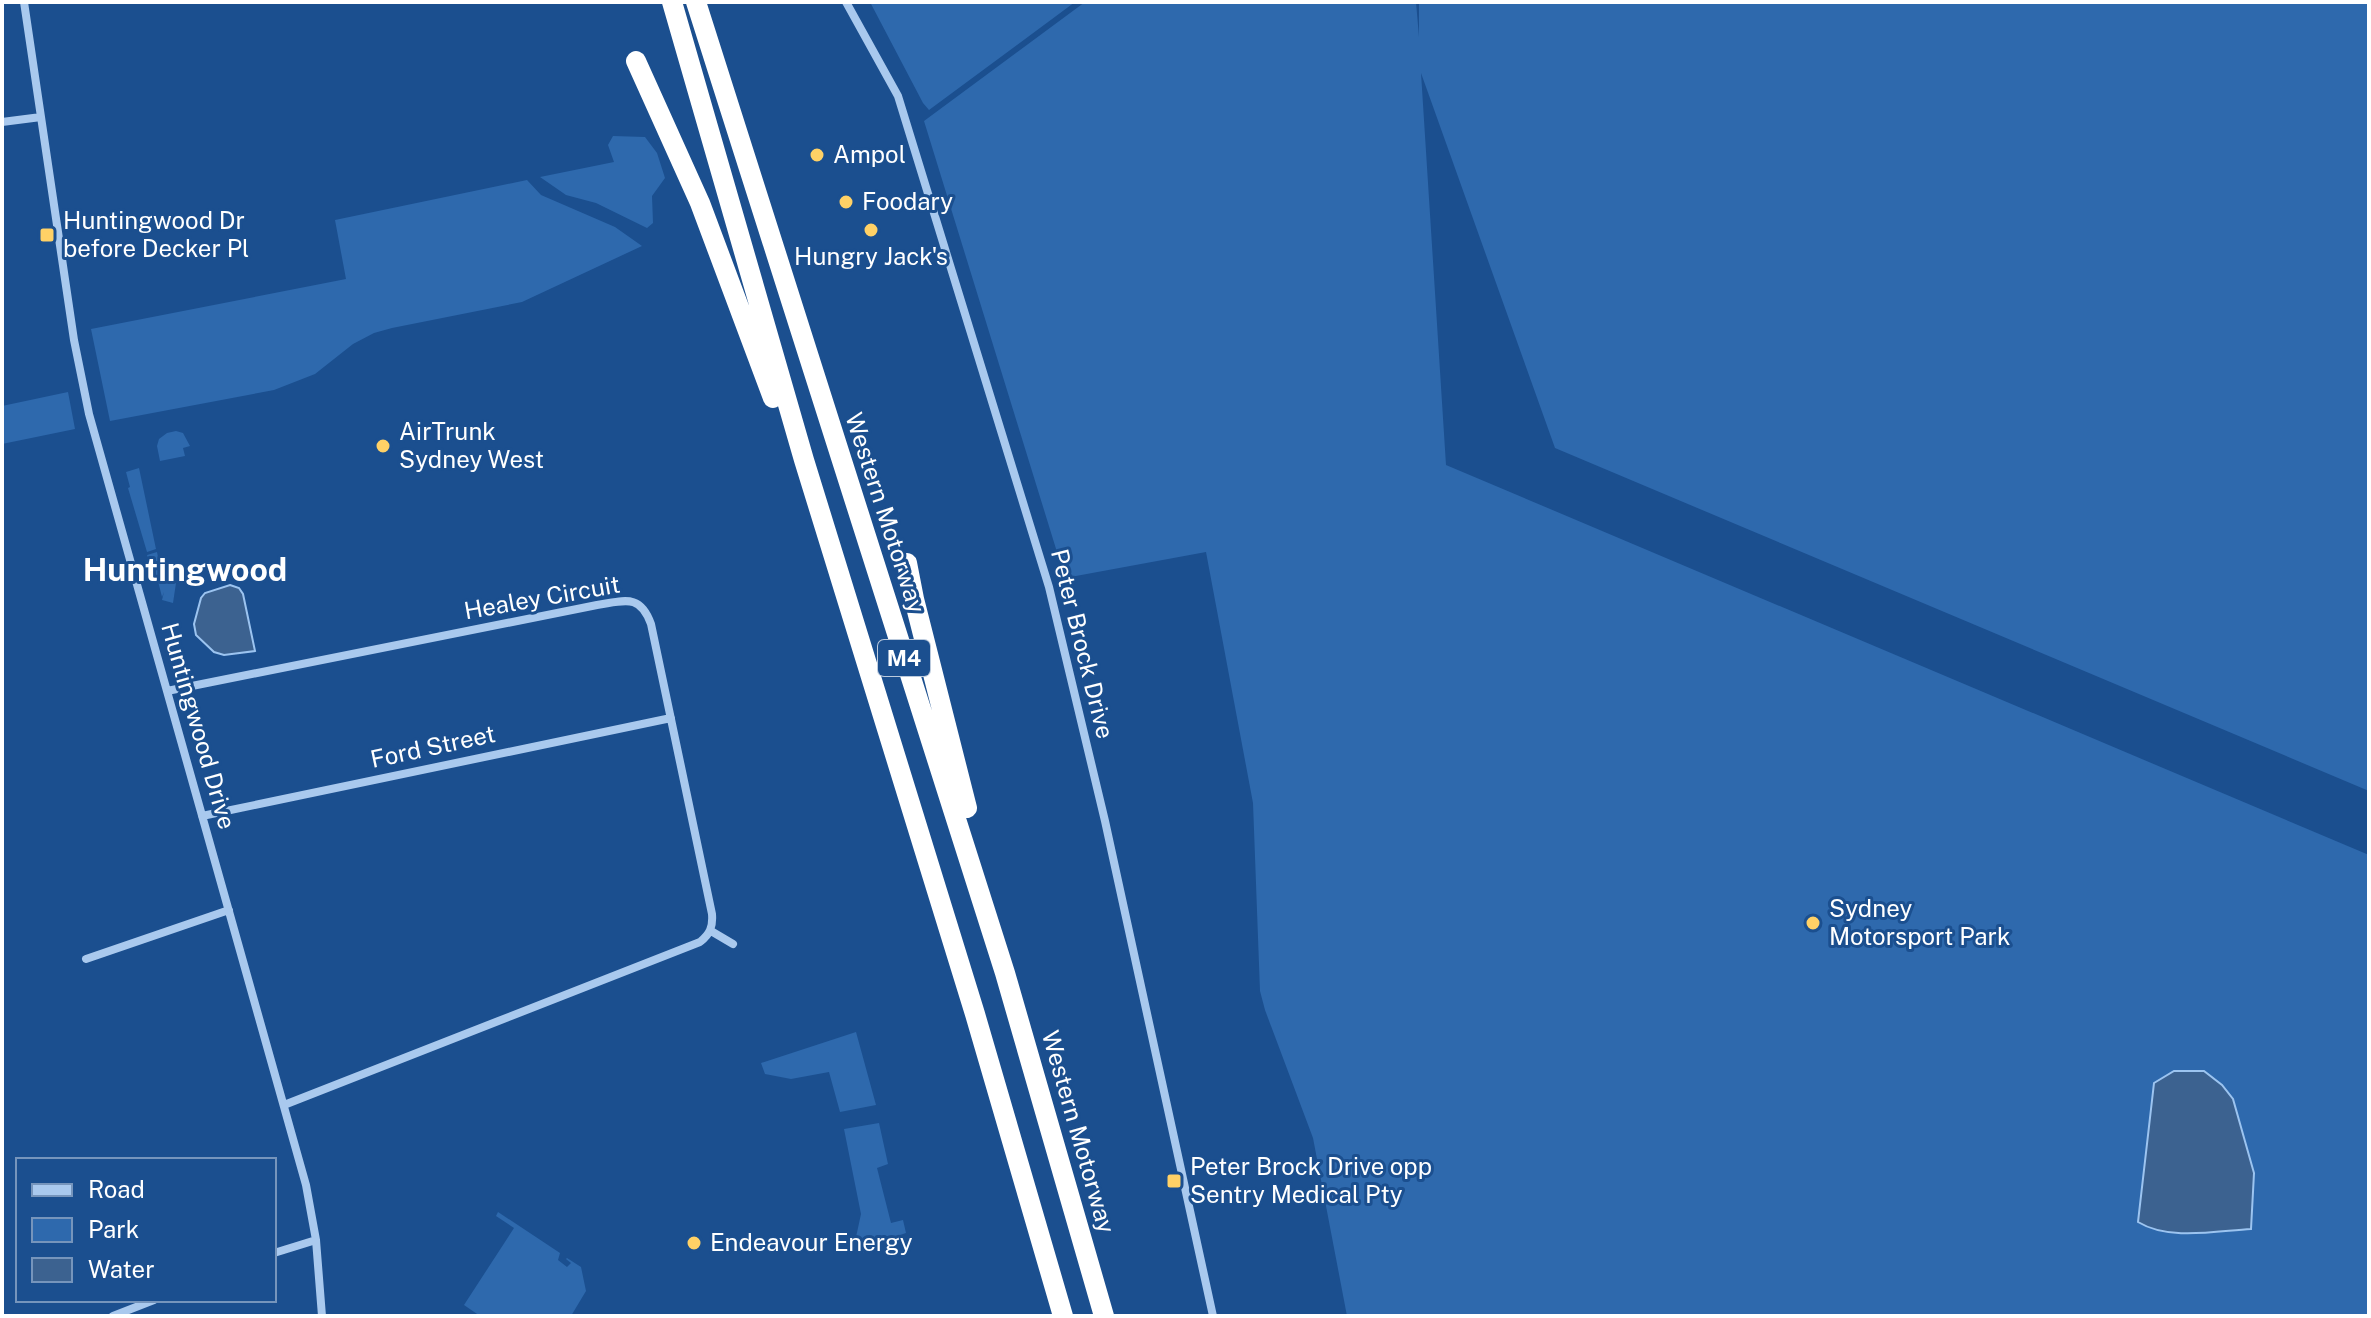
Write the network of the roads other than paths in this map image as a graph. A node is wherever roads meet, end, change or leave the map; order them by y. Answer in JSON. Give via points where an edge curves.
{"nodes":[{"id":1,"x":24,"y":2,"type":"edge"},
{"id":2,"x":672,"y":2,"type":"edge"},
{"id":3,"x":696,"y":2,"type":"edge"},
{"id":4,"x":846,"y":2,"type":"edge"},
{"id":5,"x":636,"y":61,"type":"dead end"},
{"id":6,"x":41,"y":117,"type":"junction"},
{"id":7,"x":2,"y":122,"type":"edge"},
{"id":8,"x":804,"y":460,"type":"junction"},
{"id":9,"x":907,"y":563,"type":"dead end"},
{"id":10,"x":167,"y":691,"type":"junction"},
{"id":11,"x":671,"y":718,"type":"junction"},
{"id":12,"x":202,"y":816,"type":"junction"},
{"id":13,"x":229,"y":910,"type":"junction"},
{"id":14,"x":711,"y":931,"type":"junction"},
{"id":15,"x":733,"y":944,"type":"dead end"},
{"id":16,"x":86,"y":959,"type":"dead end"},
{"id":17,"x":1005,"y":973,"type":"junction"},
{"id":18,"x":284,"y":1105,"type":"junction"},
{"id":19,"x":316,"y":1240,"type":"junction"},
{"id":20,"x":276,"y":1252,"type":"edge"},
{"id":21,"x":149,"y":1302,"type":"edge"},
{"id":22,"x":113,"y":1316,"type":"edge"},
{"id":23,"x":322,"y":1316,"type":"edge"},
{"id":24,"x":1063,"y":1316,"type":"edge"},
{"id":25,"x":1104,"y":1316,"type":"edge"},
{"id":26,"x":1213,"y":1316,"type":"edge"}],
"edges":[{"from":1,"to":6,"type":"street","name":"Huntingwood Drive"},
{"from":2,"to":8,"type":"highway","number":"M4"},
{"from":3,"to":17,"type":"highway","name":"Western Motorway","number":"M4"},
{"from":4,"to":26,"type":"street","name":"Peter Brock Drive","via":[[898,96],[1049,587]]},
{"from":5,"to":8,"type":"highway","via":[[700,203],[793,454]]},
{"from":6,"to":7,"type":"street"},
{"from":6,"to":10,"type":"street","name":"Huntingwood Drive","via":[[89,414]]},
{"from":8,"to":24,"type":"highway","number":"M4"},
{"from":9,"to":17,"type":"highway","via":[[985,872]]},
{"from":10,"to":11,"type":"street","name":"Healey Circuit","via":[[629,601],[646,610]]},
{"from":10,"to":12,"type":"street","name":"Huntingwood Drive"},
{"from":11,"to":12,"type":"street","name":"Ford Street"},
{"from":11,"to":14,"type":"street","name":"Healey Circuit","via":[[712,914]]},
{"from":12,"to":13,"type":"street","name":"Huntingwood Drive"},
{"from":13,"to":16,"type":"street"},
{"from":13,"to":18,"type":"street","name":"Huntingwood Drive"},
{"from":14,"to":15,"type":"street"},
{"from":14,"to":18,"type":"street","via":[[700,942]]},
{"from":17,"to":25,"type":"highway","name":"Western Motorway","number":"M4"},
{"from":18,"to":19,"type":"street","name":"Huntingwood Drive"},
{"from":19,"to":20,"type":"street"},
{"from":19,"to":23,"type":"street","name":"Huntingwood Drive"},
{"from":21,"to":22,"type":"street"}]}
